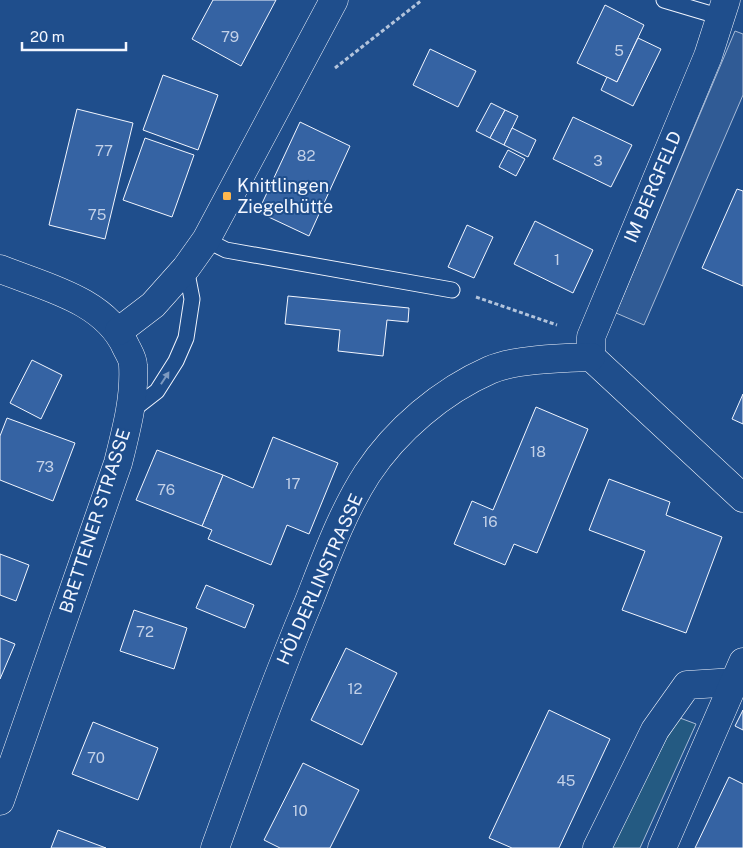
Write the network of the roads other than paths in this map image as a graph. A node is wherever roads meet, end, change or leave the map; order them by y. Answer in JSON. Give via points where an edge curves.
{"nodes":[{"id":1,"x":334,"y":0,"type":"edge"},
{"id":2,"x":664,"y":0,"type":"edge"},
{"id":3,"x":723,"y":9,"type":"edge"},
{"id":4,"x":206,"y":240,"type":"junction"},
{"id":5,"x":186,"y":268,"type":"junction"},
{"id":6,"x":0,"y":269,"type":"edge"},
{"id":7,"x":452,"y":290,"type":"dead end"},
{"id":8,"x":119,"y":331,"type":"junction"},
{"id":9,"x":591,"y":347,"type":"junction"},
{"id":10,"x":130,"y":412,"type":"junction"},
{"id":11,"x":743,"y":498,"type":"edge"},
{"id":12,"x":739,"y":672,"type":"edge"},
{"id":13,"x":0,"y":801,"type":"edge"},
{"id":14,"x":214,"y":848,"type":"edge"},
{"id":15,"x":596,"y":848,"type":"edge"},
{"id":16,"x":662,"y":848,"type":"edge"}],
"edges":[{"from":1,"to":4,"type":"street"},
{"from":2,"to":3,"type":"lane","name":"IM BERGFELD"},
{"from":3,"to":9,"type":"street","name":"IM BERGFELD","via":[[708,56]]},
{"from":4,"to":5,"type":"street"},
{"from":4,"to":7,"type":"lane","via":[[226,250]]},
{"from":5,"to":8,"type":"street","via":[[153,305]]},
{"from":10,"to":5,"type":"lane","one_way":true,"via":[[157,391],[176,362],[186,338],[192,300]]},
{"from":6,"to":8,"type":"street","via":[[71,297],[99,312]]},
{"from":8,"to":10,"type":"street","name":"BRETTENER STRASSE","via":[[133,363]]},
{"from":9,"to":11,"type":"street"},
{"from":9,"to":14,"type":"street","name":"HÖLDERLINSTRASSE","via":[[492,369],[448,393],[399,435],[368,473],[346,511],[279,674]]},
{"from":10,"to":13,"type":"street","name":"BRETTENER STRASSE","via":[[118,463]]},
{"from":12,"to":15,"type":"street","via":[[687,684],[656,730]]},
{"from":12,"to":16,"type":"street"}]}
